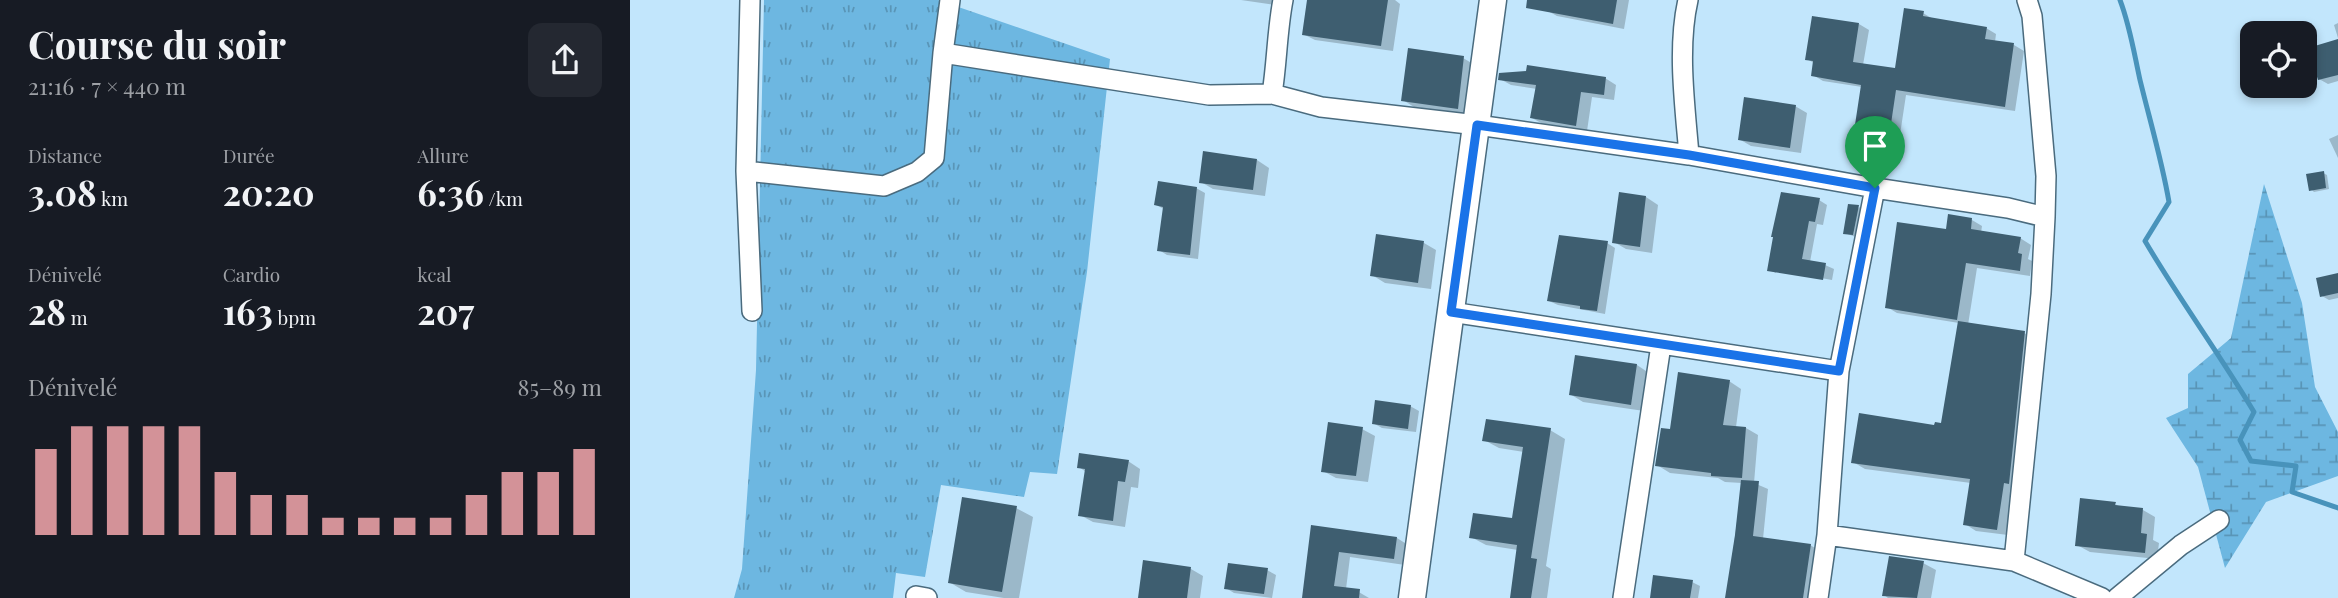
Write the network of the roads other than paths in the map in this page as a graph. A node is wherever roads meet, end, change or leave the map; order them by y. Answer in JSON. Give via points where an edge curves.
{"nodes":[{"id":1,"x":750,"y":0,"type":"edge"},
{"id":2,"x":950,"y":0,"type":"edge"},
{"id":3,"x":1283,"y":0,"type":"edge"},
{"id":4,"x":1493,"y":0,"type":"edge"},
{"id":5,"x":1688,"y":0,"type":"edge"},
{"id":6,"x":2027,"y":0,"type":"edge"},
{"id":7,"x":943,"y":53,"type":"junction"},
{"id":8,"x":1272,"y":94,"type":"junction"},
{"id":9,"x":1477,"y":125,"type":"junction"},
{"id":10,"x":1689,"y":155,"type":"junction"},
{"id":11,"x":746,"y":171,"type":"junction"},
{"id":12,"x":1875,"y":188,"type":"junction"},
{"id":13,"x":2045,"y":216,"type":"junction"},
{"id":14,"x":752,"y":311,"type":"dead end"},
{"id":15,"x":1451,"y":312,"type":"junction"},
{"id":16,"x":1661,"y":345,"type":"junction"},
{"id":17,"x":1839,"y":371,"type":"junction"},
{"id":18,"x":2219,"y":520,"type":"dead end"},
{"id":19,"x":1827,"y":535,"type":"junction"},
{"id":20,"x":2014,"y":561,"type":"junction"},
{"id":21,"x":1412,"y":598,"type":"edge"},
{"id":22,"x":1623,"y":598,"type":"edge"},
{"id":23,"x":1818,"y":598,"type":"edge"},
{"id":24,"x":2102,"y":598,"type":"edge"},
{"id":25,"x":2117,"y":598,"type":"edge"}],
"edges":[{"from":1,"to":11,"type":"street"},
{"from":2,"to":7,"type":"street"},
{"from":3,"to":8,"type":"street"},
{"from":4,"to":9,"type":"street"},
{"from":5,"to":10,"type":"street","via":[[1683,69]]},
{"from":6,"to":13,"type":"street","via":[[2046,176]]},
{"from":7,"to":8,"type":"street","via":[[1209,95]]},
{"from":7,"to":11,"type":"street","via":[[934,158],[917,172],[884,186]]},
{"from":8,"to":9,"type":"street","via":[[1321,107]]},
{"from":9,"to":10,"type":"street"},
{"from":9,"to":15,"type":"street"},
{"from":10,"to":12,"type":"street"},
{"from":11,"to":14,"type":"street"},
{"from":12,"to":13,"type":"street"},
{"from":12,"to":17,"type":"street"},
{"from":13,"to":20,"type":"street"},
{"from":15,"to":16,"type":"street"},
{"from":15,"to":21,"type":"street"},
{"from":16,"to":17,"type":"street"},
{"from":16,"to":22,"type":"street"},
{"from":17,"to":19,"type":"street"},
{"from":18,"to":25,"type":"street"},
{"from":19,"to":20,"type":"street"},
{"from":19,"to":23,"type":"street"},
{"from":20,"to":24,"type":"street"}]}
